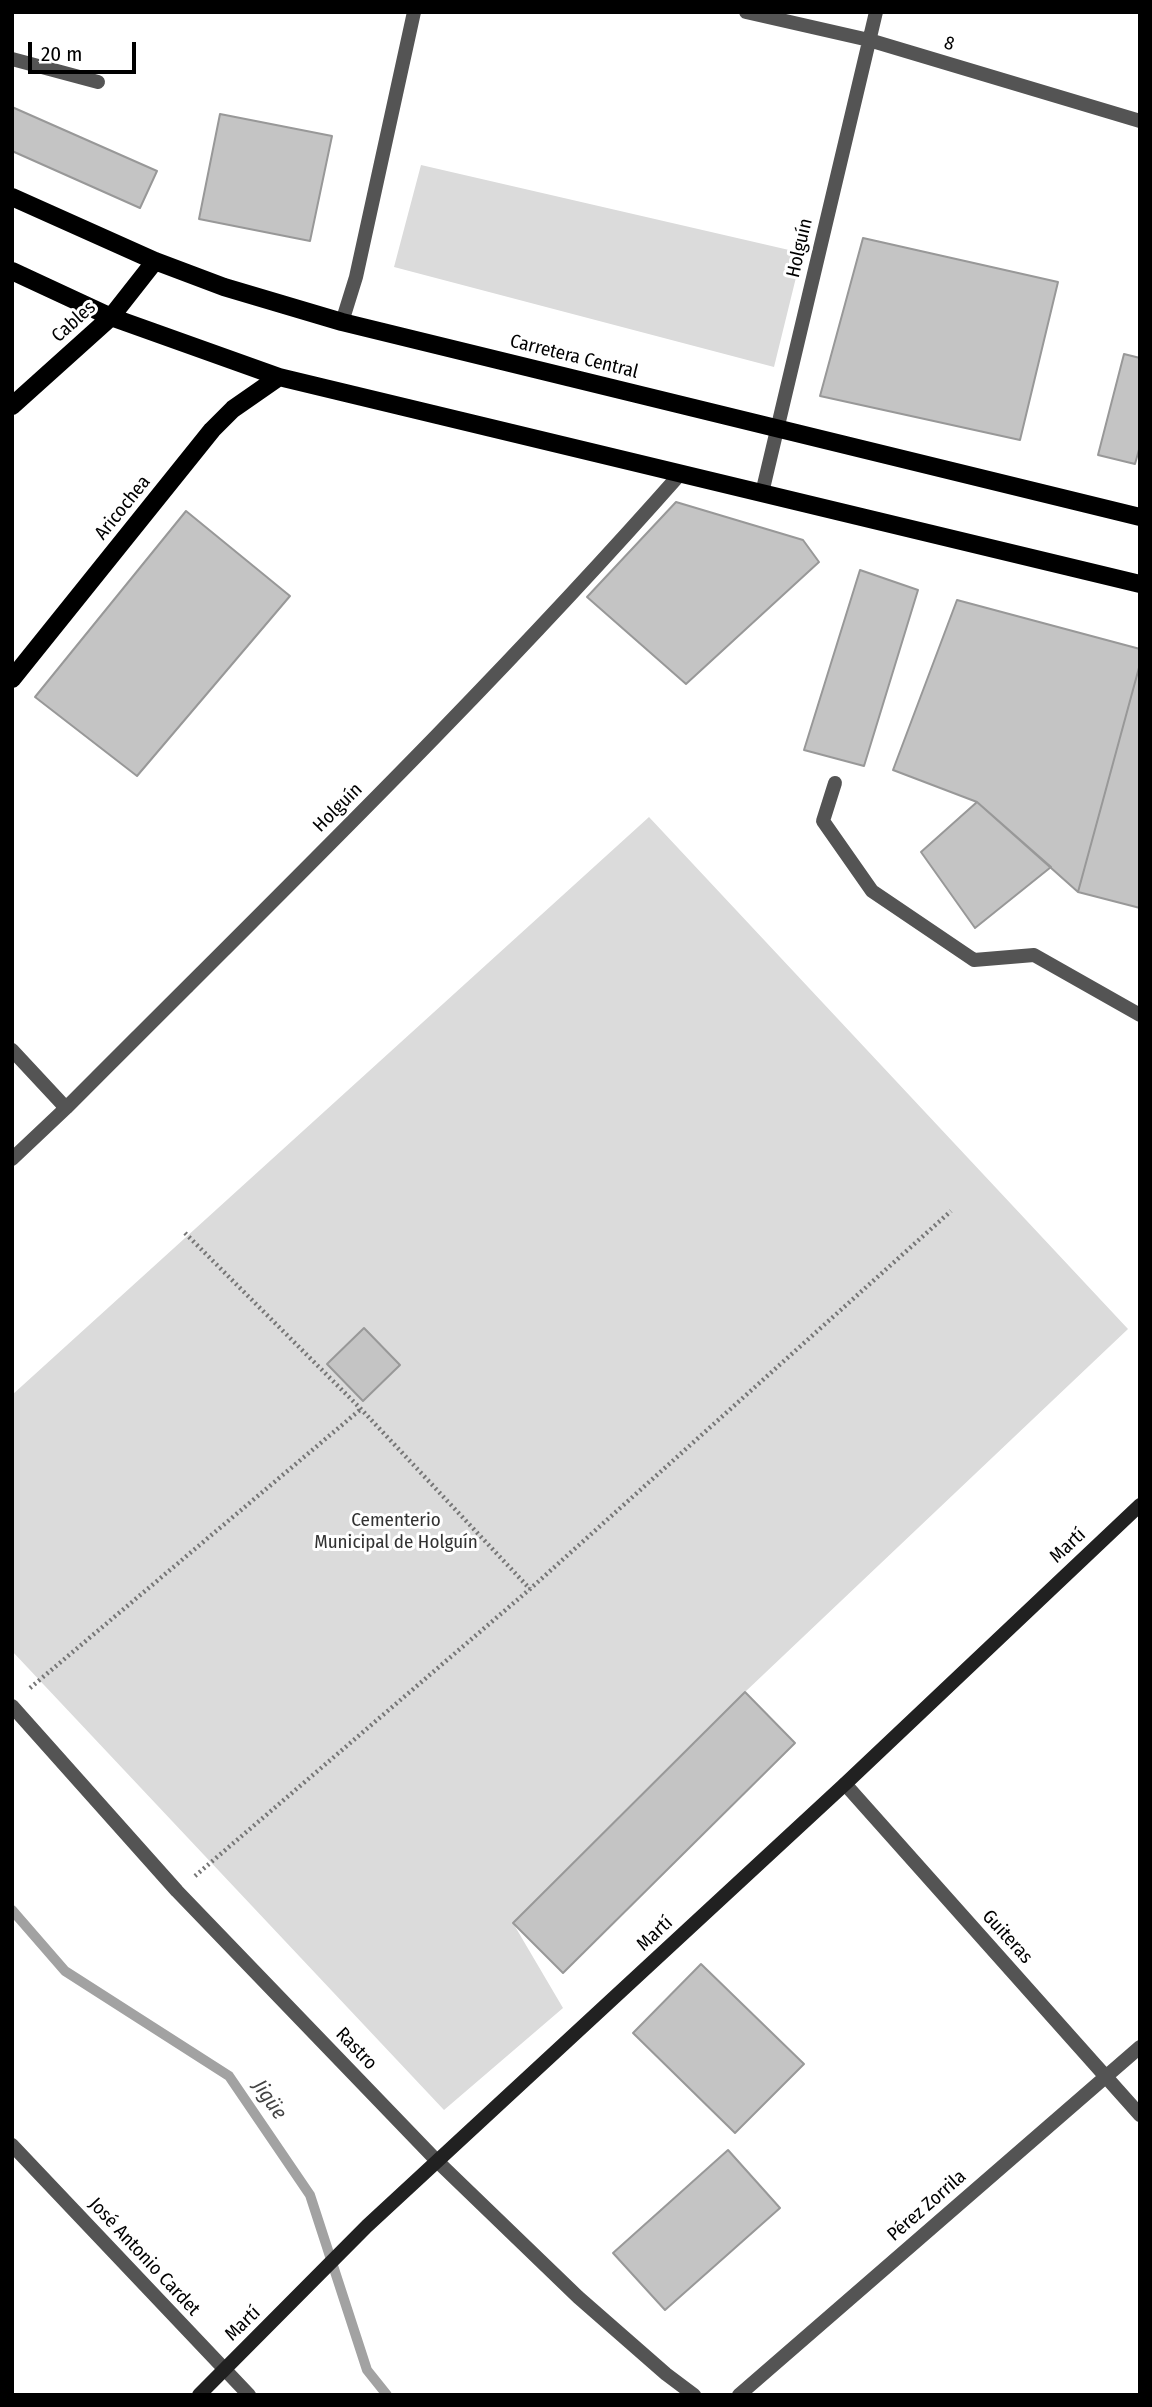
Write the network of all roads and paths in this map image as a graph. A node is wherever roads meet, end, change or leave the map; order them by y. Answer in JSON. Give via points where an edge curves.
{"nodes":[{"id":1,"x":414,"y":12,"type":"edge"},
{"id":2,"x":746,"y":12,"type":"edge"},
{"id":3,"x":876,"y":12,"type":"edge"},
{"id":4,"x":869,"y":40,"type":"junction"},
{"id":5,"x":12,"y":59,"type":"edge"},
{"id":6,"x":98,"y":82,"type":"dead end"},
{"id":7,"x":1140,"y":121,"type":"edge"},
{"id":8,"x":12,"y":197,"type":"edge"},
{"id":9,"x":155,"y":261,"type":"junction"},
{"id":10,"x":12,"y":271,"type":"edge"},
{"id":11,"x":111,"y":317,"type":"junction"},
{"id":12,"x":342,"y":322,"type":"junction"},
{"id":13,"x":279,"y":377,"type":"junction"},
{"id":14,"x":12,"y":406,"type":"edge"},
{"id":15,"x":776,"y":427,"type":"junction"},
{"id":16,"x":681,"y":473,"type":"junction"},
{"id":17,"x":762,"y":493,"type":"junction"},
{"id":18,"x":1140,"y":517,"type":"edge"},
{"id":19,"x":1140,"y":584,"type":"edge"},
{"id":20,"x":12,"y":679,"type":"edge"},
{"id":21,"x":835,"y":783,"type":"dead end"},
{"id":22,"x":1140,"y":1015,"type":"edge"},
{"id":23,"x":12,"y":1050,"type":"edge"},
{"id":24,"x":66,"y":1108,"type":"junction"},
{"id":25,"x":12,"y":1159,"type":"edge"},
{"id":26,"x":951,"y":1211,"type":"dead end"},
{"id":27,"x":185,"y":1233,"type":"dead end"},
{"id":28,"x":361,"y":1409,"type":"junction"},
{"id":29,"x":1139,"y":1506,"type":"edge"},
{"id":30,"x":530,"y":1589,"type":"junction"},
{"id":31,"x":18,"y":1700,"type":"edge"},
{"id":32,"x":845,"y":1784,"type":"junction"},
{"id":33,"x":177,"y":1891,"type":"junction"},
{"id":34,"x":1140,"y":2047,"type":"edge"},
{"id":35,"x":1106,"y":2076,"type":"junction"},
{"id":36,"x":1140,"y":2115,"type":"edge"},
{"id":37,"x":12,"y":2145,"type":"edge"},
{"id":38,"x":437,"y":2161,"type":"junction"},
{"id":39,"x":224,"y":2369,"type":"junction"},
{"id":40,"x":199,"y":2395,"type":"edge"},
{"id":41,"x":249,"y":2395,"type":"edge"},
{"id":42,"x":694,"y":2395,"type":"edge"},
{"id":43,"x":739,"y":2395,"type":"edge"}],
"edges":[{"from":1,"to":12,"type":"street"},
{"from":2,"to":4,"type":"street","name":"8"},
{"from":3,"to":4,"type":"street","name":"Holguín"},
{"from":4,"to":7,"type":"street","name":"8"},
{"from":4,"to":15,"type":"street","name":"Holguín"},
{"from":5,"to":6,"type":"street"},
{"from":8,"to":9,"type":"main road","name":"Carretera Central"},
{"from":9,"to":11,"type":"main road","name":"Cables"},
{"from":9,"to":12,"type":"main road","name":"Carretera Central"},
{"from":10,"to":11,"type":"main road"},
{"from":11,"to":13,"type":"main road"},
{"from":11,"to":14,"type":"main road","name":"Cables"},
{"from":12,"to":15,"type":"main road","name":"Carretera Central"},
{"from":13,"to":16,"type":"main road"},
{"from":13,"to":20,"type":"main road","name":"Aricochea","via":[[212,430]]},
{"from":15,"to":17,"type":"street","name":"Holguín"},
{"from":15,"to":18,"type":"main road","name":"Carretera Central"},
{"from":16,"to":17,"type":"main road"},
{"from":16,"to":24,"type":"street","name":"Holguín","via":[[468,704]]},
{"from":17,"to":19,"type":"main road"},
{"from":21,"to":22,"type":"street","via":[[823,821],[872,891],[974,960],[1034,955]]},
{"from":23,"to":24,"type":"street"},
{"from":24,"to":25,"type":"street","name":"Holguín"},
{"from":26,"to":30,"type":"path"},
{"from":27,"to":28,"type":"path"},
{"from":28,"to":30,"type":"path"},
{"from":28,"to":31,"type":"path"},
{"from":29,"to":32,"type":"main road","name":"Martí"},
{"from":30,"to":33,"type":"path"},
{"from":31,"to":33,"type":"street","name":"Rastro"},
{"from":32,"to":35,"type":"street","name":"Guiteras"},
{"from":32,"to":38,"type":"main road","name":"Martí"},
{"from":33,"to":38,"type":"street","name":"Rastro"},
{"from":34,"to":35,"type":"street","name":"Pérez Zorrila"},
{"from":35,"to":36,"type":"street","name":"Guiteras"},
{"from":35,"to":43,"type":"street","name":"Pérez Zorrila"},
{"from":37,"to":39,"type":"street","name":"José Antonio Cardet"},
{"from":38,"to":39,"type":"main road","name":"Martí"},
{"from":38,"to":42,"type":"street","name":"Rastro","via":[[578,2297]]},
{"from":39,"to":40,"type":"main road","name":"Martí"},
{"from":39,"to":41,"type":"street","name":"José Antonio Cardet"}]}
